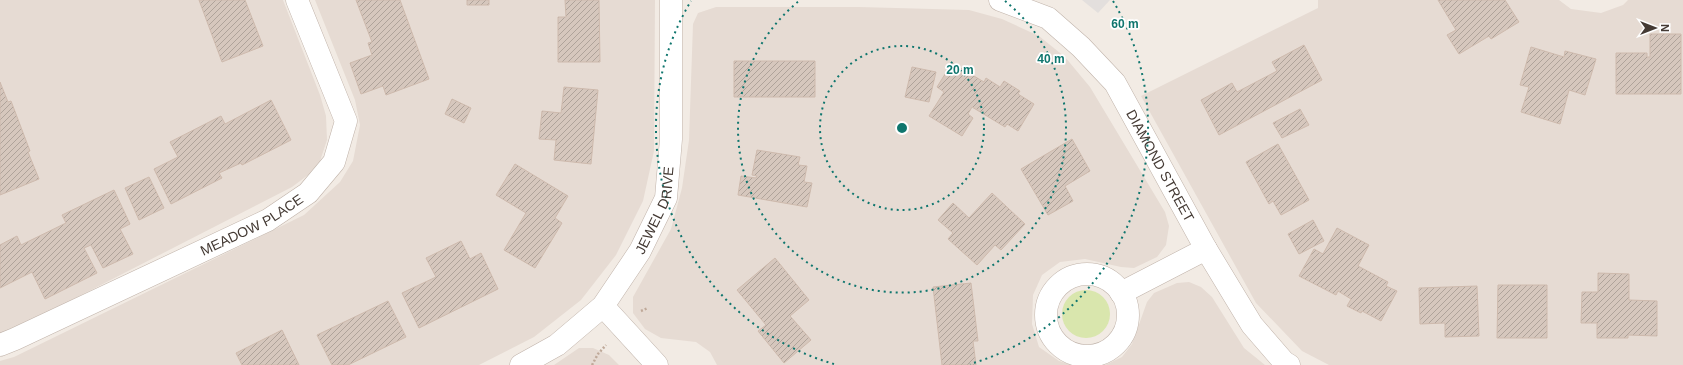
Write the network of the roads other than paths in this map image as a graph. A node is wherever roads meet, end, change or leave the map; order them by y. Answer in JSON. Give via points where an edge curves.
{"nodes":[{"id":1,"x":297,"y":0,"type":"edge"},
{"id":2,"x":672,"y":0,"type":"edge"},
{"id":3,"x":1000,"y":0,"type":"edge"},
{"id":4,"x":1206,"y":249,"type":"junction"},
{"id":5,"x":1121,"y":293,"type":"dead end"},
{"id":6,"x":603,"y":306,"type":"junction"},
{"id":7,"x":0,"y":345,"type":"edge"},
{"id":8,"x":521,"y":365,"type":"edge"},
{"id":9,"x":657,"y":365,"type":"edge"},
{"id":10,"x":1289,"y":365,"type":"edge"}],
"edges":[{"from":1,"to":7,"type":"street","name":"MEADOW PLACE","via":[[346,121],[334,162],[308,193],[268,220]]},
{"from":2,"to":6,"type":"street","name":"JEWEL DRIVE","via":[[672,139],[666,198],[640,251]]},
{"from":3,"to":4,"type":"street","name":"DIAMOND STREET","via":[[1048,18],[1081,47],[1115,83]]},
{"from":4,"to":5,"type":"street"},
{"from":4,"to":10,"type":"street","name":"DIAMOND STREET","via":[[1252,325]]},
{"from":6,"to":8,"type":"street","name":"JEWEL DRIVE","via":[[557,345]]},
{"from":6,"to":9,"type":"street"}]}
